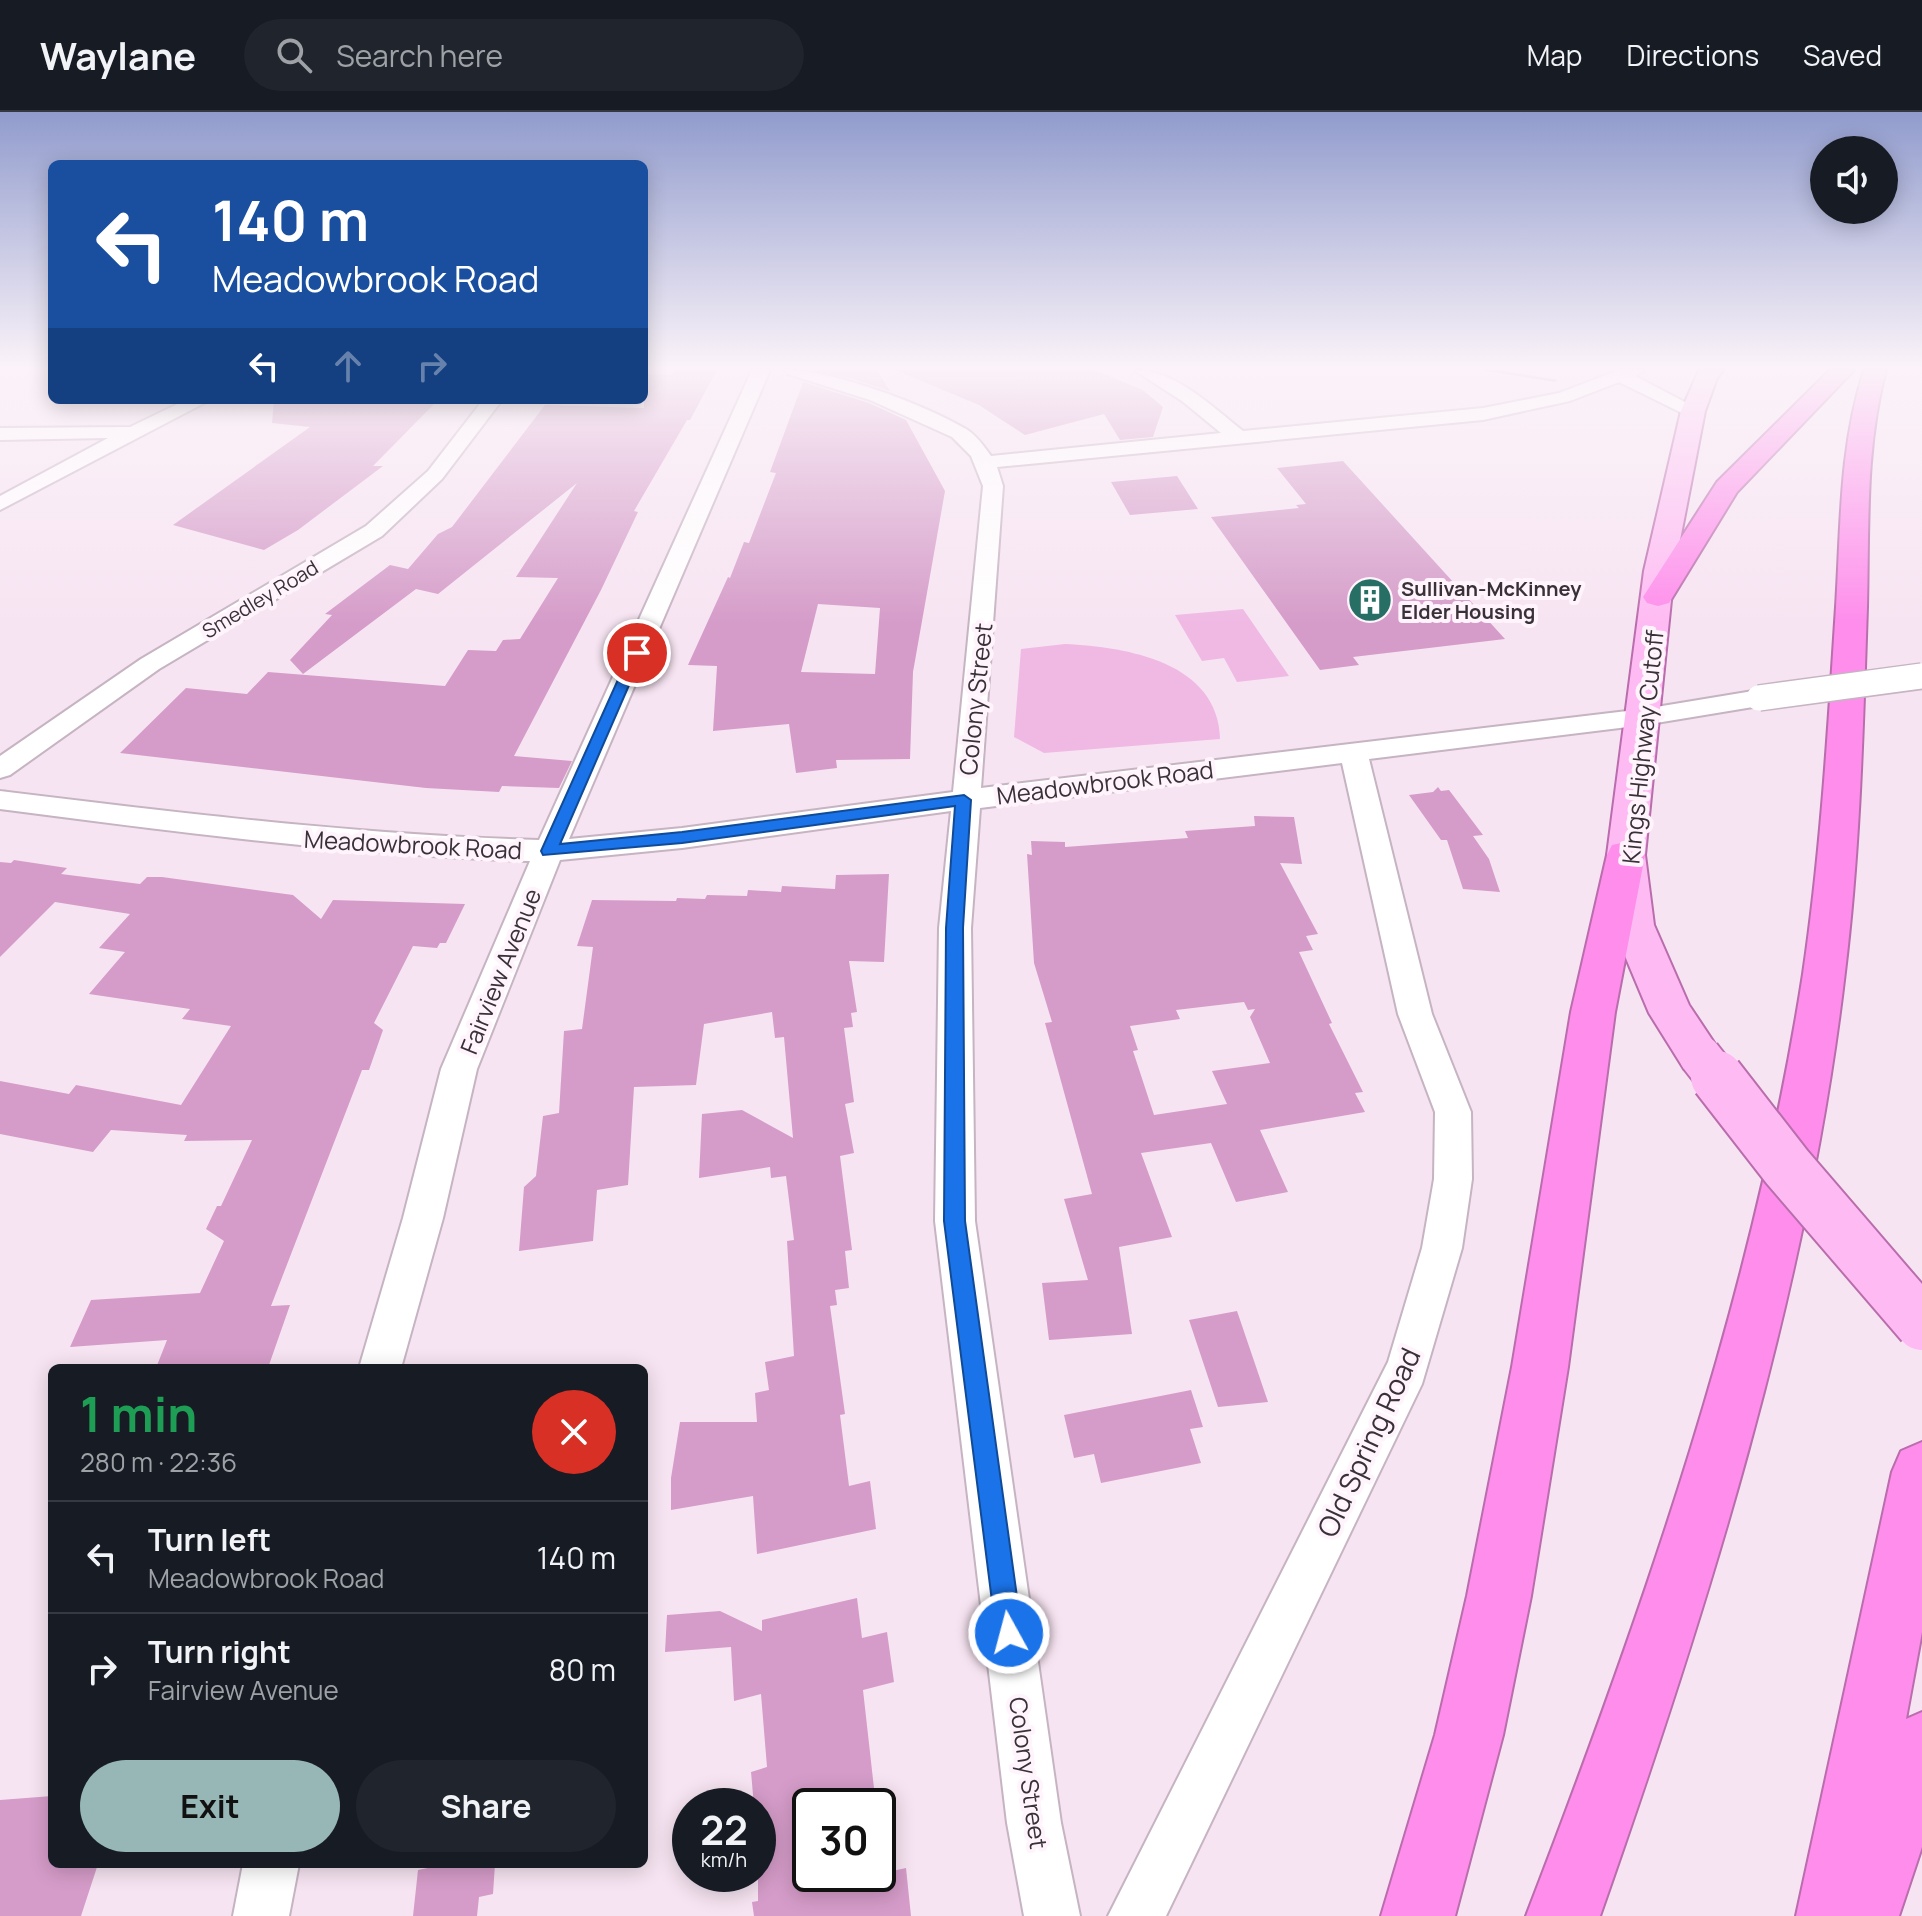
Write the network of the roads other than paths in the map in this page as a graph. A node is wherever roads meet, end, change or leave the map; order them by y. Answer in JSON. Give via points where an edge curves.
{"nodes":[{"id":1,"x":93,"y":454,"type":"edge"},
{"id":2,"x":451,"y":454,"type":"edge"},
{"id":3,"x":724,"y":454,"type":"edge"},
{"id":4,"x":981,"y":454,"type":"edge"},
{"id":5,"x":1073,"y":454,"type":"edge"},
{"id":6,"x":1684,"y":454,"type":"edge"},
{"id":7,"x":1760,"y":454,"type":"edge"},
{"id":8,"x":1860,"y":454,"type":"edge"},
{"id":9,"x":987,"y":462,"type":"junction"},
{"id":10,"x":0,"y":504,"type":"edge"},
{"id":11,"x":1658,"y":597,"type":"junction"},
{"id":12,"x":1922,"y":676,"type":"edge"},
{"id":13,"x":1644,"y":717,"type":"junction"},
{"id":14,"x":1353,"y":751,"type":"junction"},
{"id":15,"x":0,"y":769,"type":"edge"},
{"id":16,"x":0,"y":800,"type":"edge"},
{"id":17,"x":964,"y":800,"type":"junction"},
{"id":18,"x":549,"y":851,"type":"junction"},
{"id":19,"x":1626,"y":855,"type":"junction"},
{"id":20,"x":1922,"y":1324,"type":"edge"},
{"id":21,"x":381,"y":1364,"type":"edge"},
{"id":22,"x":1922,"y":1472,"type":"edge"},
{"id":23,"x":1922,"y":1746,"type":"edge"},
{"id":24,"x":270,"y":1868,"type":"edge"},
{"id":25,"x":261,"y":1916,"type":"edge"},
{"id":26,"x":1052,"y":1916,"type":"edge"},
{"id":27,"x":1136,"y":1916,"type":"edge"},
{"id":28,"x":1418,"y":1916,"type":"edge"},
{"id":29,"x":1563,"y":1916,"type":"edge"},
{"id":30,"x":1833,"y":1916,"type":"edge"},
{"id":31,"x":1862,"y":1916,"type":"edge"}],
"edges":[{"from":1,"to":10,"type":"street"},
{"from":2,"to":15,"type":"street","name":"Smedley Road","via":[[374,531],[150,664]]},
{"from":3,"to":18,"type":"street","name":"Fairview Avenue"},
{"from":4,"to":9,"type":"street"},
{"from":5,"to":9,"type":"street"},
{"from":6,"to":11,"type":"main road","name":"Kings Highway Cutoff"},
{"from":7,"to":11,"type":"highway","via":[[1726,488]]},
{"from":8,"to":29,"type":"highway","via":[[1843,797],[1808,1076],[1785,1189],[1708,1483]]},
{"from":9,"to":17,"type":"street","name":"Colony Street","via":[[993,486],[985,605]]},
{"from":11,"to":13,"type":"main road","name":"Kings Highway Cutoff"},
{"from":12,"to":13,"type":"street","name":"Meadowbrook Road","bridge":true},
{"from":13,"to":14,"type":"street","name":"Meadowbrook Road"},
{"from":13,"to":19,"type":"main road","name":"Kings Highway Cutoff"},
{"from":14,"to":17,"type":"street","name":"Meadowbrook Road"},
{"from":14,"to":27,"type":"street","name":"Old Spring Road","via":[[1415,1014],[1453,1112],[1453,1179],[1442,1248],[1407,1369]]},
{"from":16,"to":18,"type":"street","name":"Meadowbrook Road","via":[[287,836]]},
{"from":17,"to":18,"type":"street","name":"Meadowbrook Road"},
{"from":17,"to":26,"type":"street","name":"Colony Street","via":[[955,928],[955,1221],[1034,1823]]},
{"from":18,"to":21,"type":"street","name":"Fairview Avenue","via":[[459,1069]]},
{"from":19,"to":20,"type":"main road","name":"Kings Highway Cutoff","bridge":true,"via":[[1633,925],[1671,1013],[1787,1167]]},
{"from":19,"to":28,"type":"highway","via":[[1593,1012],[1540,1367],[1499,1596],[1469,1735]]},
{"from":22,"to":30,"type":"highway"},
{"from":23,"to":31,"type":"highway"},
{"from":24,"to":25,"type":"street"}]}
